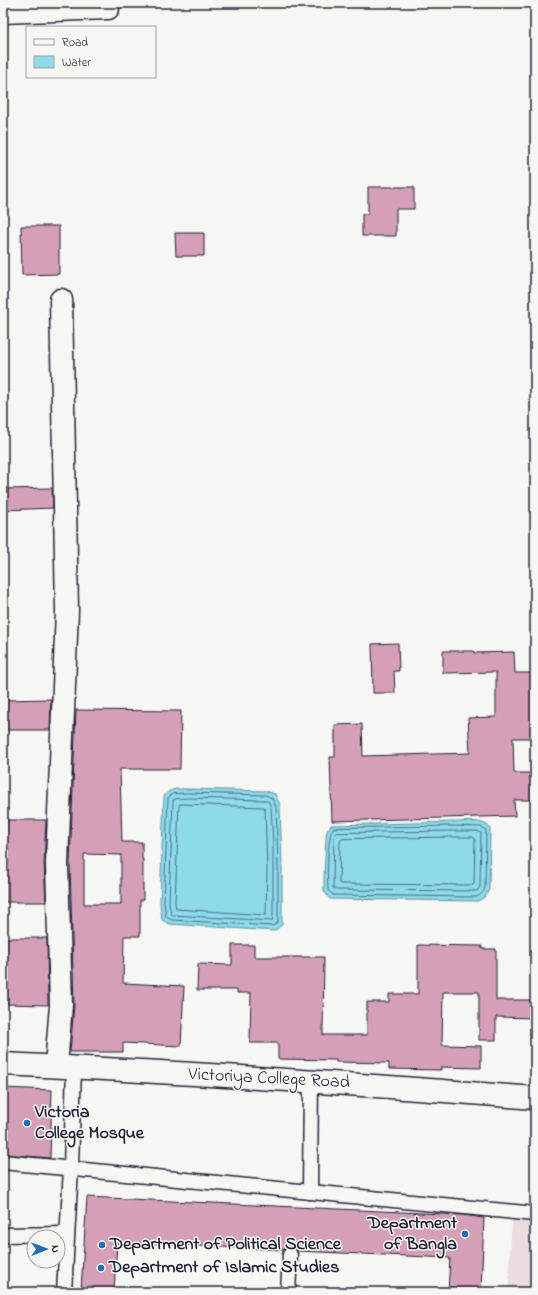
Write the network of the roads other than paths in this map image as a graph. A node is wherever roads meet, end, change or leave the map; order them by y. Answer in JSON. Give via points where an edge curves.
{"nodes":[{"id":1,"x":108,"y":8,"type":"dead end"},
{"id":2,"x":3,"y":12,"type":"edge"},
{"id":3,"x":61,"y":300,"type":"dead end"},
{"id":4,"x":3,"y":1064,"type":"edge"},
{"id":5,"x":65,"y":1067,"type":"junction"},
{"id":6,"x":311,"y":1081,"type":"junction"},
{"id":7,"x":535,"y":1098,"type":"edge"},
{"id":8,"x":3,"y":1162,"type":"edge"},
{"id":9,"x":71,"y":1168,"type":"junction"},
{"id":10,"x":310,"y":1192,"type":"junction"},
{"id":11,"x":535,"y":1214,"type":"edge"},
{"id":12,"x":3,"y":1234,"type":"edge"},
{"id":13,"x":67,"y":1234,"type":"junction"},
{"id":14,"x":290,"y":1254,"type":"dead end"},
{"id":15,"x":64,"y":1292,"type":"edge"},
{"id":16,"x":288,"y":1292,"type":"edge"}],
"edges":[{"from":1,"to":2,"type":"street"},
{"from":3,"to":5,"type":"street","via":[[67,610],[57,864]]},
{"from":4,"to":5,"type":"street","name":"Victoriya College Road"},
{"from":5,"to":6,"type":"street","name":"Victoriya College Road"},
{"from":5,"to":9,"type":"lane"},
{"from":6,"to":7,"type":"street","name":"Victoriya College Road"},
{"from":6,"to":10,"type":"lane"},
{"from":8,"to":9,"type":"lane"},
{"from":9,"to":10,"type":"lane"},
{"from":9,"to":13,"type":"lane"},
{"from":10,"to":11,"type":"lane"},
{"from":12,"to":13,"type":"lane"},
{"from":13,"to":15,"type":"lane"},
{"from":14,"to":16,"type":"lane"}]}
